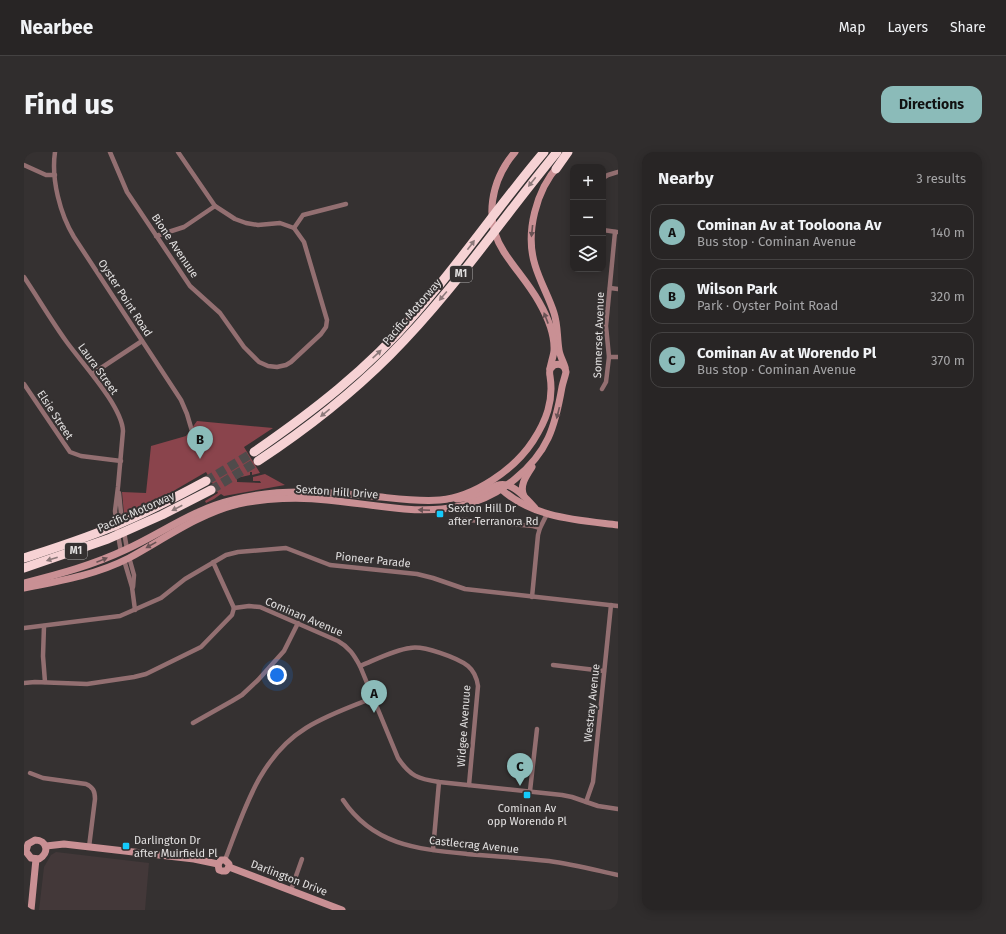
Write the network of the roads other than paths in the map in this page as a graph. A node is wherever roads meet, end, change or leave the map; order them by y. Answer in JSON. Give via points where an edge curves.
{"nodes":[{"id":1,"x":55,"y":152,"type":"edge"},
{"id":2,"x":110,"y":152,"type":"edge"},
{"id":3,"x":178,"y":152,"type":"edge"},
{"id":4,"x":515,"y":152,"type":"edge"},
{"id":5,"x":544,"y":152,"type":"edge"},
{"id":6,"x":557,"y":152,"type":"edge"},
{"id":7,"x":568,"y":152,"type":"edge"},
{"id":8,"x":572,"y":152,"type":"edge"},
{"id":9,"x":24,"y":165,"type":"edge"},
{"id":10,"x":556,"y":169,"type":"junction"},
{"id":11,"x":618,"y":172,"type":"edge"},
{"id":12,"x":55,"y":175,"type":"junction"},
{"id":13,"x":606,"y":176,"type":"edge"},
{"id":14,"x":346,"y":204,"type":"dead end"},
{"id":15,"x":215,"y":206,"type":"junction"},
{"id":16,"x":294,"y":228,"type":"junction"},
{"id":17,"x":606,"y":230,"type":"edge"},
{"id":18,"x":617,"y":232,"type":"edge"},
{"id":19,"x":156,"y":236,"type":"junction"},
{"id":20,"x":24,"y":277,"type":"edge"},
{"id":21,"x":610,"y":288,"type":"junction"},
{"id":22,"x":618,"y":289,"type":"edge"},
{"id":23,"x":142,"y":341,"type":"junction"},
{"id":24,"x":609,"y":357,"type":"junction"},
{"id":25,"x":618,"y":358,"type":"edge"},
{"id":26,"x":549,"y":372,"type":"junction"},
{"id":27,"x":566,"y":373,"type":"junction"},
{"id":28,"x":92,"y":374,"type":"junction"},
{"id":29,"x":24,"y":384,"type":"edge"},
{"id":30,"x":352,"y":384,"type":"junction"},
{"id":31,"x":602,"y":389,"type":"dead end"},
{"id":32,"x":197,"y":448,"type":"dead end"},
{"id":33,"x":540,"y":453,"type":"junction"},
{"id":34,"x":256,"y":457,"type":"tunnel mouth"},
{"id":35,"x":120,"y":461,"type":"junction"},
{"id":36,"x":506,"y":469,"type":"junction"},
{"id":37,"x":206,"y":481,"type":"tunnel mouth"},
{"id":38,"x":119,"y":483,"type":"junction"},
{"id":39,"x":504,"y":486,"type":"junction"},
{"id":40,"x":211,"y":490,"type":"tunnel mouth"},
{"id":41,"x":525,"y":497,"type":"junction"},
{"id":42,"x":447,"y":499,"type":"junction"},
{"id":43,"x":535,"y":509,"type":"junction"},
{"id":44,"x":547,"y":514,"type":"junction"},
{"id":45,"x":458,"y":519,"type":"dead end"},
{"id":46,"x":618,"y":525,"type":"edge"},
{"id":47,"x":540,"y":528,"type":"junction"},
{"id":48,"x":124,"y":550,"type":"junction"},
{"id":49,"x":24,"y":558,"type":"edge"},
{"id":50,"x":126,"y":559,"type":"junction"},
{"id":51,"x":213,"y":562,"type":"junction"},
{"id":52,"x":24,"y":568,"type":"edge"},
{"id":53,"x":24,"y":582,"type":"edge"},
{"id":54,"x":24,"y":588,"type":"edge"},
{"id":55,"x":532,"y":597,"type":"junction"},
{"id":56,"x":611,"y":605,"type":"junction"},
{"id":57,"x":618,"y":606,"type":"edge"},
{"id":58,"x":234,"y":608,"type":"junction"},
{"id":59,"x":135,"y":610,"type":"junction"},
{"id":60,"x":298,"y":623,"type":"junction"},
{"id":61,"x":44,"y":626,"type":"junction"},
{"id":62,"x":24,"y":628,"type":"edge"},
{"id":63,"x":553,"y":665,"type":"dead end"},
{"id":64,"x":360,"y":666,"type":"junction"},
{"id":65,"x":604,"y":671,"type":"junction"},
{"id":66,"x":45,"y":682,"type":"junction"},
{"id":67,"x":24,"y":683,"type":"edge"},
{"id":68,"x":373,"y":698,"type":"junction"},
{"id":69,"x":193,"y":723,"type":"dead end"},
{"id":70,"x":537,"y":729,"type":"dead end"},
{"id":71,"x":30,"y":773,"type":"dead end"},
{"id":72,"x":439,"y":782,"type":"junction"},
{"id":73,"x":468,"y":785,"type":"junction"},
{"id":74,"x":530,"y":791,"type":"junction"},
{"id":75,"x":343,"y":800,"type":"dead end"},
{"id":76,"x":586,"y":802,"type":"junction"},
{"id":77,"x":618,"y":809,"type":"edge"},
{"id":78,"x":27,"y":841,"type":"edge"},
{"id":79,"x":46,"y":846,"type":"junction"},
{"id":80,"x":89,"y":847,"type":"junction"},
{"id":81,"x":25,"y":850,"type":"edge"},
{"id":82,"x":433,"y":850,"type":"junction"},
{"id":83,"x":302,"y":858,"type":"dead end"},
{"id":84,"x":36,"y":859,"type":"junction"},
{"id":85,"x":225,"y":860,"type":"junction"},
{"id":86,"x":218,"y":864,"type":"junction"},
{"id":87,"x":229,"y":867,"type":"junction"},
{"id":88,"x":618,"y":875,"type":"edge"},
{"id":89,"x":291,"y":890,"type":"junction"},
{"id":90,"x":31,"y":910,"type":"edge"},
{"id":91,"x":342,"y":910,"type":"edge"}],
"edges":[{"from":1,"to":12,"type":"street","name":"Oyster Point Road"},
{"from":2,"to":19,"type":"street","name":"Bione Avenuue","via":[[127,192]]},
{"from":3,"to":15,"type":"street"},
{"from":26,"to":4,"type":"street","name":"Sexton Hill Drive","one_way":true,"via":[[554,349],[548,321],[534,293],[503,252],[493,226],[492,203],[496,185],[503,168]]},
{"from":30,"to":5,"type":"highway","name":"Pacific Motorway","number":"M1","one_way":true,"via":[[414,316]]},
{"from":6,"to":30,"type":"highway","name":"Pacific Motorway","number":"M1","one_way":true,"via":[[421,322],[390,356]]},
{"from":7,"to":10,"type":"highway"},
{"from":8,"to":10,"type":"street"},
{"from":9,"to":12,"type":"street","via":[[46,175]]},
{"from":10,"to":27,"type":"street","one_way":true,"via":[[536,208],[532,238],[535,264],[554,313],[559,350]]},
{"from":11,"to":13,"type":"street"},
{"from":12,"to":23,"type":"street","name":"Oyster Point Road","via":[[60,206],[69,229]]},
{"from":14,"to":16,"type":"street","via":[[303,215]]},
{"from":15,"to":16,"type":"street","via":[[246,223],[280,223]]},
{"from":15,"to":19,"type":"street","via":[[184,227]]},
{"from":16,"to":19,"type":"street","name":"Bione Avenuue","via":[[304,242],[327,320],[322,334],[291,362],[277,367],[262,364],[254,358],[220,313],[190,286]]},
{"from":17,"to":18,"type":"street"},
{"from":18,"to":21,"type":"street","name":"Somerset Avenue"},
{"from":20,"to":28,"type":"street","name":"Laura Street","via":[[66,341]]},
{"from":21,"to":22,"type":"street"},
{"from":21,"to":24,"type":"street","name":"Somerset Avenue","via":[[606,326]]},
{"from":23,"to":28,"type":"street"},
{"from":23,"to":32,"type":"street","name":"Oyster Point Road","via":[[181,400]]},
{"from":24,"to":25,"type":"street"},
{"from":24,"to":31,"type":"street","name":"Somerset Avenue","via":[[606,382]]},
{"from":26,"to":27,"type":"street","via":[[556,381],[562,379]]},
{"from":26,"to":27,"type":"street","via":[[553,365],[558,364],[563,365]]},
{"from":26,"to":36,"type":"street","name":"Sexton Hill Drive","via":[[552,392],[546,417],[530,446]]},
{"from":27,"to":33,"type":"street","name":"Sexton Hill Drive","one_way":true,"via":[[555,424]]},
{"from":28,"to":35,"type":"street","name":"Laura Street","via":[[122,422]]},
{"from":29,"to":35,"type":"street","name":"Elsie Street","via":[[70,452]]},
{"from":30,"to":34,"type":"highway","name":"Pacific Motorway","number":"M1","via":[[300,420]]},
{"from":33,"to":39,"type":"street","name":"Sexton Hill Drive","via":[[531,464]]},
{"from":33,"to":41,"type":"street","via":[[523,484],[522,491]]},
{"from":35,"to":38,"type":"street","name":"Laura Street"},
{"from":36,"to":39,"type":"street"},
{"from":36,"to":42,"type":"street","name":"Sexton Hill Drive","via":[[480,487]]},
{"from":37,"to":49,"type":"highway","name":"Pacific Motorway","number":"M1","via":[[126,521]]},
{"from":38,"to":48,"type":"street","name":"Laura Street"},
{"from":38,"to":48,"type":"street","name":"Laura Street","via":[[115,517]]},
{"from":39,"to":41,"type":"street"},
{"from":39,"to":42,"type":"street","via":[[497,485],[463,499]]},
{"from":39,"to":43,"type":"street","via":[[518,502]]},
{"from":39,"to":50,"type":"street","name":"Sexton Hill Drive","one_way":true,"via":[[472,503],[437,510],[317,499],[246,503],[220,509],[199,518]]},
{"from":40,"to":52,"type":"highway","name":"Pacific Motorway","number":"M1","one_way":true,"via":[[108,539]]},
{"from":41,"to":43,"type":"street"},
{"from":42,"to":48,"type":"street","name":"Sexton Hill Drive","via":[[420,500],[315,492],[233,499],[207,508]]},
{"from":43,"to":44,"type":"street"},
{"from":44,"to":46,"type":"street"},
{"from":44,"to":47,"type":"street"},
{"from":45,"to":47,"type":"street"},
{"from":47,"to":55,"type":"street"},
{"from":48,"to":50,"type":"street"},
{"from":53,"to":48,"type":"street","name":"Sexton Hill Drive","one_way":true,"via":[[71,571]]},
{"from":50,"to":54,"type":"street","name":"Sexton Hill Drive","via":[[92,573]]},
{"from":50,"to":59,"type":"street","via":[[134,577],[132,593]]},
{"from":51,"to":55,"type":"street","name":"Pioneer Parade","via":[[231,554],[286,548],[330,565],[417,574],[465,589]]},
{"from":51,"to":58,"type":"street"},
{"from":51,"to":59,"type":"street","name":"Pioneer Parade","via":[[184,579],[161,598]]},
{"from":55,"to":56,"type":"street","name":"Pioneer Parade"},
{"from":56,"to":57,"type":"street","name":"Pioneer Parade"},
{"from":56,"to":65,"type":"street","name":"Westray Avenue"},
{"from":58,"to":60,"type":"street","name":"Cominan Avenue","via":[[260,607]]},
{"from":58,"to":66,"type":"street","via":[[232,615],[201,647],[146,674],[87,684]]},
{"from":59,"to":61,"type":"street","name":"Pioneer Parade","via":[[120,616]]},
{"from":60,"to":64,"type":"street","name":"Cominan Avenue","via":[[338,640],[353,654]]},
{"from":60,"to":69,"type":"street","via":[[284,651],[258,680],[242,695]]},
{"from":61,"to":62,"type":"street","name":"Pioneer Parade"},
{"from":61,"to":66,"type":"street"},
{"from":63,"to":65,"type":"street"},
{"from":64,"to":68,"type":"street","name":"Cominan Avenue"},
{"from":64,"to":73,"type":"street","name":"Widgee Avenuue","via":[[416,647],[432,650],[468,666],[478,686]]},
{"from":65,"to":76,"type":"street","name":"Westray Avenue","via":[[593,782]]},
{"from":66,"to":67,"type":"street"},
{"from":68,"to":72,"type":"street","name":"Cominan Avenue","via":[[394,751],[406,770],[419,778]]},
{"from":68,"to":85,"type":"street","via":[[329,715],[306,728],[279,750],[257,782]]},
{"from":70,"to":74,"type":"street"},
{"from":71,"to":80,"type":"street","via":[[92,787],[95,799]]},
{"from":72,"to":73,"type":"street","name":"Cominan Avenue"},
{"from":72,"to":82,"type":"street"},
{"from":73,"to":74,"type":"street","name":"Cominan Avenue"},
{"from":74,"to":76,"type":"street","name":"Cominan Avenue","via":[[566,796]]},
{"from":75,"to":82,"type":"street","name":"Castlecrag Avenue","via":[[363,824],[386,837],[405,845]]},
{"from":76,"to":77,"type":"street","name":"Cominan Avenue"},
{"from":78,"to":79,"type":"street","via":[[40,840]]},
{"from":78,"to":81,"type":"street"},
{"from":79,"to":80,"type":"street","via":[[64,844]]},
{"from":79,"to":84,"type":"street","via":[[42,858]]},
{"from":80,"to":86,"type":"street"},
{"from":81,"to":84,"type":"street","via":[[31,858]]},
{"from":82,"to":88,"type":"street","name":"Castlecrag Avenue","via":[[550,862]]},
{"from":83,"to":89,"type":"street"},
{"from":84,"to":90,"type":"street"},
{"from":85,"to":86,"type":"street"},
{"from":85,"to":87,"type":"street"},
{"from":86,"to":87,"type":"street","via":[[222,872]]},
{"from":87,"to":89,"type":"street","name":"Darlington Drive"},
{"from":89,"to":91,"type":"street","name":"Darlington Drive"}]}
